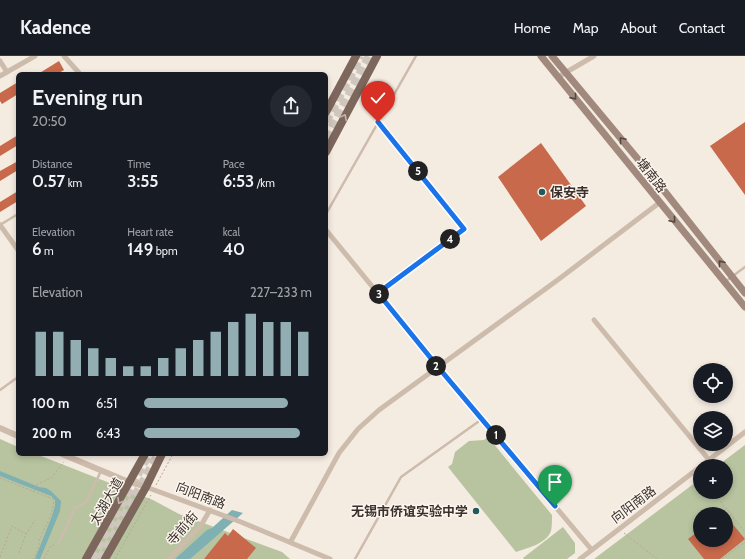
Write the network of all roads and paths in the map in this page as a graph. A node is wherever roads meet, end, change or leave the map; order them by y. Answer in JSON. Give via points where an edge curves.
{"nodes":[{"id":1,"x":35,"y":56,"type":"edge"},
{"id":2,"x":64,"y":56,"type":"edge"},
{"id":3,"x":356,"y":56,"type":"edge"},
{"id":4,"x":378,"y":56,"type":"edge"},
{"id":5,"x":416,"y":56,"type":"edge"},
{"id":6,"x":541,"y":56,"type":"edge"},
{"id":7,"x":552,"y":56,"type":"edge"},
{"id":8,"x":594,"y":56,"type":"edge"},
{"id":9,"x":0,"y":61,"type":"edge"},
{"id":10,"x":7,"y":72,"type":"junction"},
{"id":11,"x":78,"y":72,"type":"edge"},
{"id":12,"x":564,"y":72,"type":"junction"},
{"id":13,"x":0,"y":76,"type":"edge"},
{"id":14,"x":558,"y":76,"type":"junction"},
{"id":15,"x":328,"y":108,"type":"edge"},
{"id":16,"x":378,"y":122,"type":"junction"},
{"id":17,"x":328,"y":148,"type":"edge"},
{"id":18,"x":659,"y":202,"type":"junction"},
{"id":19,"x":328,"y":210,"type":"edge"},
{"id":20,"x":16,"y":215,"type":"edge"},
{"id":21,"x":0,"y":225,"type":"edge"},
{"id":22,"x":328,"y":232,"type":"edge"},
{"id":23,"x":16,"y":247,"type":"edge"},
{"id":24,"x":745,"y":267,"type":"edge"},
{"id":25,"x":731,"y":277,"type":"junction"},
{"id":26,"x":725,"y":282,"type":"junction"},
{"id":27,"x":378,"y":293,"type":"junction"},
{"id":28,"x":745,"y":293,"type":"edge"},
{"id":29,"x":745,"y":307,"type":"edge"},
{"id":30,"x":594,"y":320,"type":"dead end"},
{"id":31,"x":438,"y":367,"type":"junction"},
{"id":32,"x":16,"y":378,"type":"edge"},
{"id":33,"x":0,"y":390,"type":"edge"},
{"id":34,"x":482,"y":418,"type":"junction"},
{"id":35,"x":0,"y":428,"type":"edge"},
{"id":36,"x":745,"y":432,"type":"edge"},
{"id":37,"x":16,"y":435,"type":"edge"},
{"id":38,"x":64,"y":456,"type":"edge"},
{"id":39,"x":66,"y":456,"type":"edge"},
{"id":40,"x":144,"y":456,"type":"edge"},
{"id":41,"x":161,"y":456,"type":"edge"},
{"id":42,"x":172,"y":456,"type":"edge"},
{"id":43,"x":708,"y":459,"type":"edge"},
{"id":44,"x":710,"y":459,"type":"edge"},
{"id":45,"x":101,"y":470,"type":"junction"},
{"id":46,"x":693,"y":471,"type":"edge"},
{"id":47,"x":1,"y":478,"type":"edge"},
{"id":48,"x":131,"y":481,"type":"junction"},
{"id":49,"x":0,"y":483,"type":"edge"},
{"id":50,"x":150,"y":488,"type":"junction"},
{"id":51,"x":33,"y":492,"type":"junction"},
{"id":52,"x":719,"y":499,"type":"edge"},
{"id":53,"x":213,"y":511,"type":"junction"},
{"id":54,"x":35,"y":520,"type":"dead end"},
{"id":55,"x":618,"y":529,"type":"junction"},
{"id":56,"x":745,"y":532,"type":"edge"},
{"id":57,"x":26,"y":534,"type":"junction"},
{"id":58,"x":291,"y":541,"type":"junction"},
{"id":59,"x":59,"y":542,"type":"joint"},
{"id":60,"x":745,"y":542,"type":"edge"},
{"id":61,"x":591,"y":549,"type":"junction"},
{"id":62,"x":19,"y":553,"type":"dead end"},
{"id":63,"x":0,"y":557,"type":"edge"},
{"id":64,"x":34,"y":559,"type":"edge"},
{"id":65,"x":44,"y":559,"type":"edge"},
{"id":66,"x":86,"y":559,"type":"edge"},
{"id":67,"x":105,"y":559,"type":"edge"},
{"id":68,"x":115,"y":559,"type":"edge"},
{"id":69,"x":169,"y":559,"type":"edge"},
{"id":70,"x":330,"y":559,"type":"edge"},
{"id":71,"x":355,"y":559,"type":"edge"},
{"id":72,"x":580,"y":559,"type":"edge"},
{"id":73,"x":657,"y":559,"type":"edge"},
{"id":74,"x":722,"y":559,"type":"edge"}],
"edges":[{"from":1,"to":10,"type":"street"},
{"from":2,"to":11,"type":"street"},
{"from":3,"to":15,"type":"main road"},
{"from":17,"to":4,"type":"main road","one_way":true},
{"from":5,"to":16,"type":"lane"},
{"from":6,"to":14,"type":"main road","name":"塘南路"},
{"from":7,"to":12,"type":"main road","name":"塘南路"},
{"from":8,"to":12,"type":"street"},
{"from":9,"to":10,"type":"street"},
{"from":10,"to":13,"type":"street"},
{"from":12,"to":14,"type":"street"},
{"from":25,"to":12,"type":"main road","name":"塘南路","one_way":true,"via":[[662,188]]},
{"from":14,"to":18,"type":"main road","name":"塘南路","one_way":true},
{"from":16,"to":19,"type":"lane"},
{"from":16,"to":27,"type":"lane","via":[[464,229]]},
{"from":18,"to":26,"type":"main road","name":"塘南路","one_way":true},
{"from":18,"to":31,"type":"street"},
{"from":20,"to":21,"type":"lane"},
{"from":21,"to":23,"type":"street"},
{"from":22,"to":27,"type":"street"},
{"from":24,"to":25,"type":"lane"},
{"from":25,"to":26,"type":"lane"},
{"from":25,"to":28,"type":"main road","name":"塘南路"},
{"from":26,"to":29,"type":"main road","name":"塘南路"},
{"from":27,"to":31,"type":"street"},
{"from":30,"to":43,"type":"street"},
{"from":31,"to":34,"type":"street"},
{"from":31,"to":58,"type":"street","via":[[379,410],[358,429],[339,453]]},
{"from":32,"to":33,"type":"lane"},
{"from":34,"to":61,"type":"street"},
{"from":34,"to":71,"type":"lane","via":[[401,477]]},
{"from":35,"to":37,"type":"street"},
{"from":36,"to":44,"type":"street","name":"向阳南路"},
{"from":38,"to":51,"type":"path","via":[[64,462],[51,478],[36,485]]},
{"from":39,"to":45,"type":"street","name":"向阳南路"},
{"from":40,"to":48,"type":"main road","name":"太湖大道"},
{"from":41,"to":50,"type":"main road"},
{"from":42,"to":50,"type":"path"},
{"from":45,"to":48,"type":"street","name":"向阳南路"},
{"from":45,"to":59,"type":"lane","via":[[86,502],[75,508]]},
{"from":46,"to":55,"type":"street","name":"向阳南路"},
{"from":47,"to":49,"type":"path"},
{"from":47,"to":51,"type":"path"},
{"from":48,"to":50,"type":"street","name":"向阳南路"},
{"from":48,"to":66,"type":"main road","name":"太湖大道","one_way":true},
{"from":50,"to":53,"type":"street","name":"向阳南路"},
{"from":50,"to":67,"type":"main road"},
{"from":50,"to":68,"type":"path"},
{"from":51,"to":64,"type":"path","via":[[53,499],[54,502]]},
{"from":52,"to":56,"type":"path"},
{"from":53,"to":58,"type":"street","name":"向阳南路"},
{"from":53,"to":69,"type":"street","name":"寺前街"},
{"from":54,"to":57,"type":"path"},
{"from":55,"to":61,"type":"street","name":"向阳南路"},
{"from":55,"to":73,"type":"path"},
{"from":57,"to":62,"type":"path"},
{"from":57,"to":63,"type":"path","via":[[12,526]]},
{"from":58,"to":70,"type":"street","name":"向阳南路"},
{"from":59,"to":65,"type":"path","via":[[50,547]]},
{"from":60,"to":74,"type":"path"},
{"from":61,"to":72,"type":"street","name":"向阳南路"}]}
